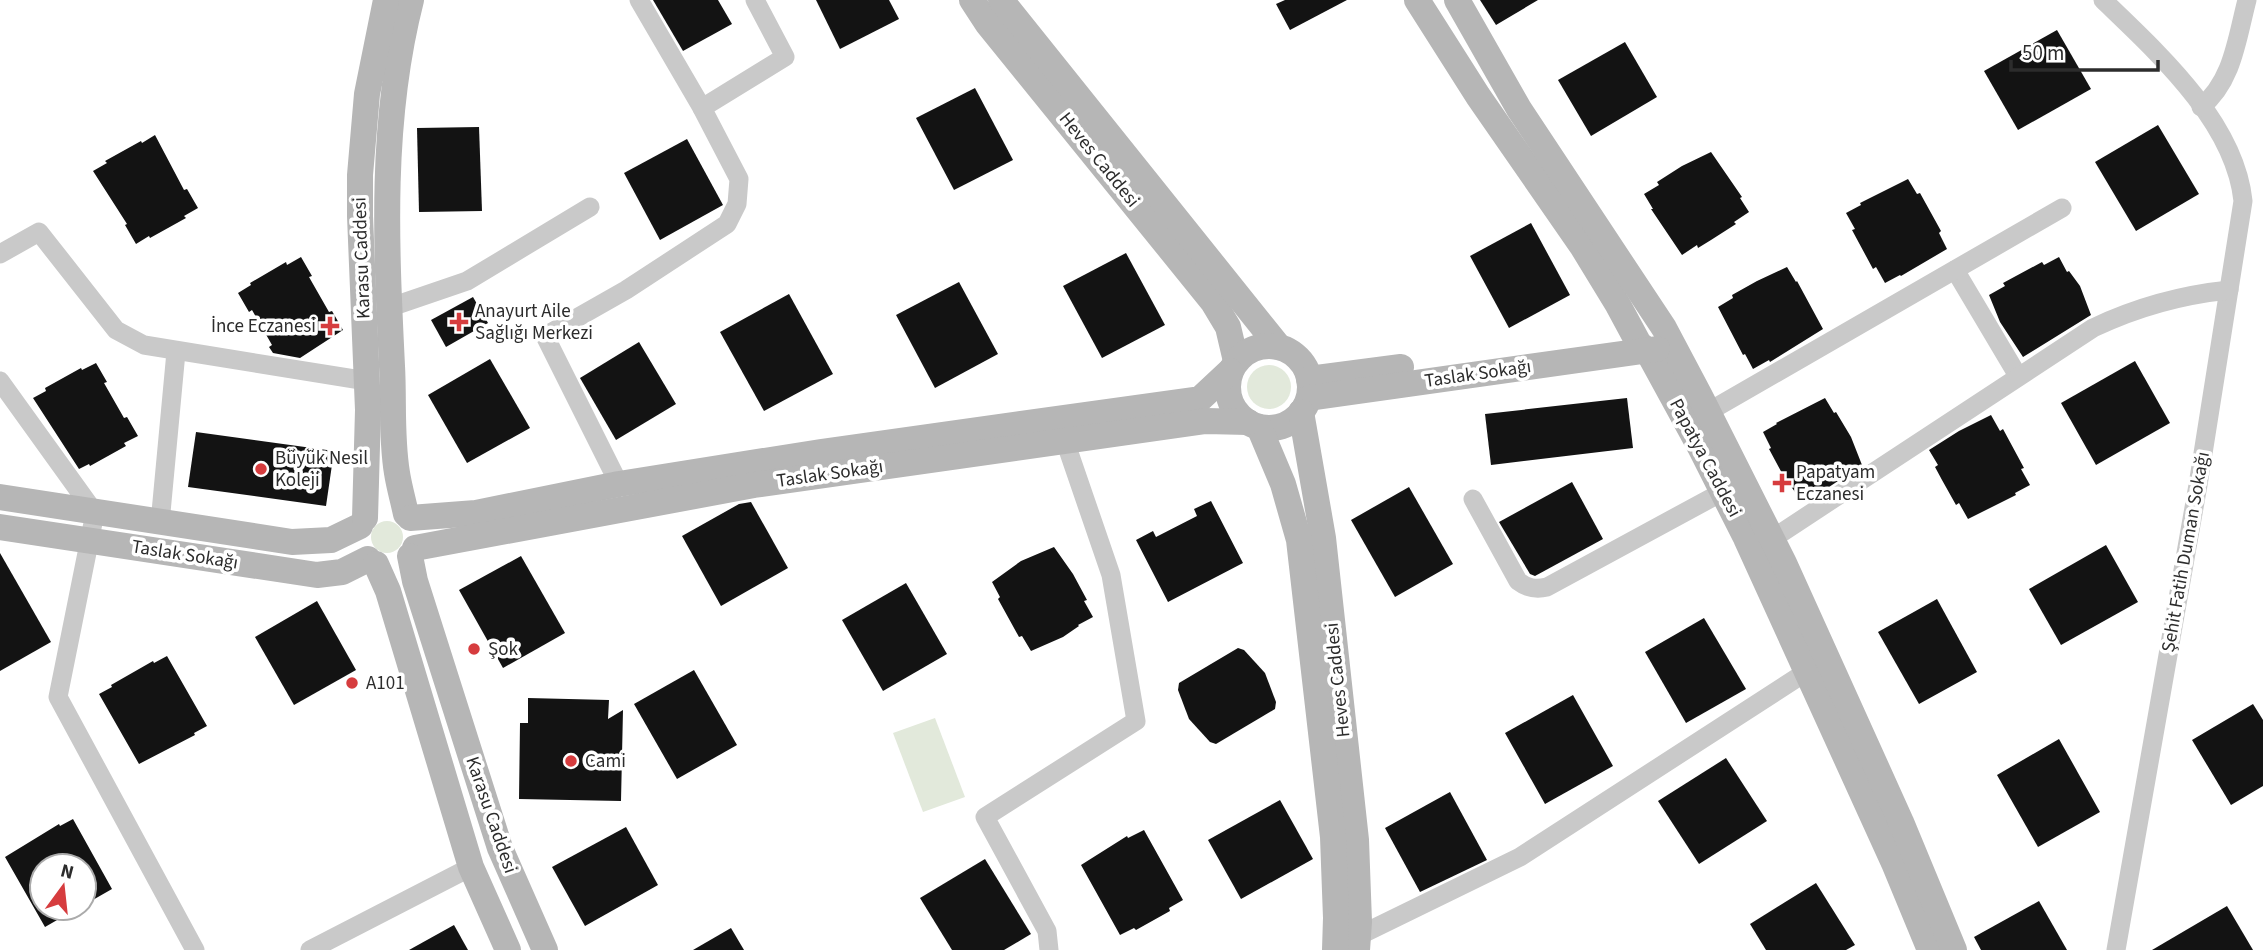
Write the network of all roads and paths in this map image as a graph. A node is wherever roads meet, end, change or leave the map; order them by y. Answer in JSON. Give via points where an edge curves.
{"nodes":[{"id":1,"x":386,"y":0,"type":"edge"},
{"id":2,"x":411,"y":0,"type":"edge"},
{"id":3,"x":639,"y":0,"type":"edge"},
{"id":4,"x":755,"y":0,"type":"edge"},
{"id":5,"x":972,"y":0,"type":"edge"},
{"id":6,"x":1001,"y":0,"type":"edge"},
{"id":7,"x":1417,"y":0,"type":"edge"},
{"id":8,"x":1457,"y":0,"type":"edge"},
{"id":9,"x":2103,"y":0,"type":"edge"},
{"id":10,"x":2247,"y":0,"type":"edge"},
{"id":11,"x":2201,"y":107,"type":"junction"},
{"id":12,"x":702,"y":108,"type":"junction"},
{"id":13,"x":590,"y":207,"type":"dead end"},
{"id":14,"x":2062,"y":208,"type":"dead end"},
{"id":15,"x":0,"y":254,"type":"edge"},
{"id":16,"x":1955,"y":270,"type":"junction"},
{"id":17,"x":2229,"y":290,"type":"junction"},
{"id":18,"x":388,"y":308,"type":"junction"},
{"id":19,"x":1653,"y":337,"type":"junction"},
{"id":20,"x":1279,"y":346,"type":"junction"},
{"id":21,"x":176,"y":352,"type":"junction"},
{"id":22,"x":1233,"y":366,"type":"junction"},
{"id":23,"x":2018,"y":376,"type":"junction"},
{"id":24,"x":367,"y":381,"type":"junction"},
{"id":25,"x":2,"y":390,"type":"edge"},
{"id":26,"x":1306,"y":396,"type":"junction"},
{"id":27,"x":1709,"y":412,"type":"junction"},
{"id":28,"x":1254,"y":424,"type":"junction"},
{"id":29,"x":1065,"y":441,"type":"junction"},
{"id":30,"x":619,"y":484,"type":"junction"},
{"id":31,"x":1724,"y":491,"type":"junction"},
{"id":32,"x":0,"y":497,"type":"edge"},
{"id":33,"x":1473,"y":499,"type":"dead end"},
{"id":34,"x":95,"y":513,"type":"junction"},
{"id":35,"x":408,"y":516,"type":"junction"},
{"id":36,"x":362,"y":522,"type":"junction"},
{"id":37,"x":160,"y":523,"type":"junction"},
{"id":38,"x":0,"y":527,"type":"edge"},
{"id":39,"x":1772,"y":539,"type":"junction"},
{"id":40,"x":89,"y":540,"type":"junction"},
{"id":41,"x":413,"y":552,"type":"junction"},
{"id":42,"x":372,"y":562,"type":"junction"},
{"id":43,"x":1806,"y":673,"type":"junction"},
{"id":44,"x":471,"y":867,"type":"junction"},
{"id":45,"x":1346,"y":946,"type":"edge"},
{"id":46,"x":1922,"y":948,"type":"edge"},
{"id":47,"x":195,"y":950,"type":"edge"},
{"id":48,"x":310,"y":950,"type":"edge"},
{"id":49,"x":508,"y":950,"type":"edge"},
{"id":50,"x":545,"y":950,"type":"edge"},
{"id":51,"x":1049,"y":950,"type":"edge"},
{"id":52,"x":1954,"y":950,"type":"edge"},
{"id":53,"x":2116,"y":950,"type":"edge"}],
"edges":[{"from":1,"to":24,"type":"street","name":"Karasu Caddesi","via":[[367,94],[360,175]]},
{"from":2,"to":18,"type":"street","name":"Karasu Caddesi","via":[[390,121]]},
{"from":3,"to":12,"type":"street"},
{"from":4,"to":12,"type":"street","via":[[785,57]]},
{"from":5,"to":22,"type":"street","name":"Heves Caddesi","via":[[1213,302],[1228,327]]},
{"from":6,"to":20,"type":"street","name":"Heves Caddesi"},
{"from":7,"to":19,"type":"street","name":"Papatya Caddesi","via":[[1582,246]]},
{"from":8,"to":19,"type":"street","name":"Papatya Caddesi"},
{"from":9,"to":11,"type":"street","name":"Şehit Fatih Duman Sokağı","via":[[2162,58]]},
{"from":10,"to":11,"type":"street","via":[[2226,78]]},
{"from":11,"to":17,"type":"street","name":"Şehit Fatih Duman Sokağı","via":[[2232,154],[2241,184],[2243,201]]},
{"from":12,"to":30,"type":"street","via":[[739,179],[737,204],[727,224],[545,336]]},
{"from":13,"to":18,"type":"street","via":[[467,281]]},
{"from":14,"to":16,"type":"street"},
{"from":15,"to":21,"type":"street","via":[[39,232],[116,330],[144,345]]},
{"from":16,"to":23,"type":"street"},
{"from":16,"to":27,"type":"street"},
{"from":17,"to":23,"type":"street","via":[[2175,298],[2120,315]]},
{"from":17,"to":53,"type":"street","name":"Şehit Fatih Duman Sokağı"},
{"from":18,"to":35,"type":"street","name":"Karasu Caddesi","via":[[397,473]]},
{"from":19,"to":26,"type":"street","name":"Taslak Sokağı"},
{"from":19,"to":27,"type":"street","name":"Papatya Caddesi"},
{"from":19,"to":31,"type":"street","name":"Papatya Caddesi"},
{"from":20,"to":22,"type":"street","via":[[1255,347]]},
{"from":20,"to":26,"type":"street","via":[[1299,358]]},
{"from":21,"to":24,"type":"street"},
{"from":21,"to":37,"type":"street"},
{"from":22,"to":28,"type":"street","via":[[1228,394],[1239,415]]},
{"from":22,"to":30,"type":"street","name":"Taslak Sokağı","via":[[1200,399]]},
{"from":23,"to":39,"type":"street"},
{"from":24,"to":36,"type":"street","name":"Karasu Caddesi"},
{"from":25,"to":34,"type":"street"},
{"from":26,"to":28,"type":"street","via":[[1293,420],[1271,428]]},
{"from":26,"to":45,"type":"street","name":"Heves Caddesi","via":[[1356,840]]},
{"from":27,"to":39,"type":"street","name":"Papatya Caddesi"},
{"from":28,"to":29,"type":"street","name":"Taslak Sokağı","via":[[1206,421]]},
{"from":28,"to":45,"type":"street","name":"Heves Caddesi","via":[[1283,484],[1299,540],[1333,837],[1336,918]]},
{"from":29,"to":41,"type":"street","name":"Taslak Sokağı","via":[[741,487]]},
{"from":29,"to":51,"type":"street","via":[[1111,575],[1136,721],[985,817],[1046,931]]},
{"from":30,"to":35,"type":"street","name":"Taslak Sokağı","via":[[475,513]]},
{"from":31,"to":33,"type":"street","via":[[1538,589],[1518,581]]},
{"from":31,"to":43,"type":"street","name":"Papatya Caddesi"},
{"from":32,"to":34,"type":"street","name":"Taslak Sokağı"},
{"from":34,"to":37,"type":"street","name":"Taslak Sokağı"},
{"from":34,"to":40,"type":"street"},
{"from":35,"to":36,"type":"street","via":[[398,509],[380,508]]},
{"from":35,"to":41,"type":"street","via":[[416,530]]},
{"from":36,"to":37,"type":"street","name":"Taslak Sokağı","via":[[331,540],[313,543]]},
{"from":36,"to":42,"type":"street","via":[[359,544]]},
{"from":38,"to":40,"type":"street","name":"Taslak Sokağı"},
{"from":39,"to":52,"type":"street","name":"Papatya Caddesi"},
{"from":40,"to":42,"type":"street","name":"Taslak Sokağı","via":[[317,575]]},
{"from":40,"to":47,"type":"street","via":[[58,697]]},
{"from":41,"to":42,"type":"street","via":[[394,566]]},
{"from":41,"to":50,"type":"street","name":"Karasu Caddesi","via":[[415,581],[500,848]]},
{"from":42,"to":44,"type":"street","name":"Karasu Caddesi","via":[[388,591]]},
{"from":43,"to":45,"type":"street","via":[[1520,857]]},
{"from":43,"to":46,"type":"street","name":"Papatya Caddesi","via":[[1894,863]]},
{"from":44,"to":48,"type":"street"},
{"from":44,"to":49,"type":"street","name":"Karasu Caddesi"}]}
